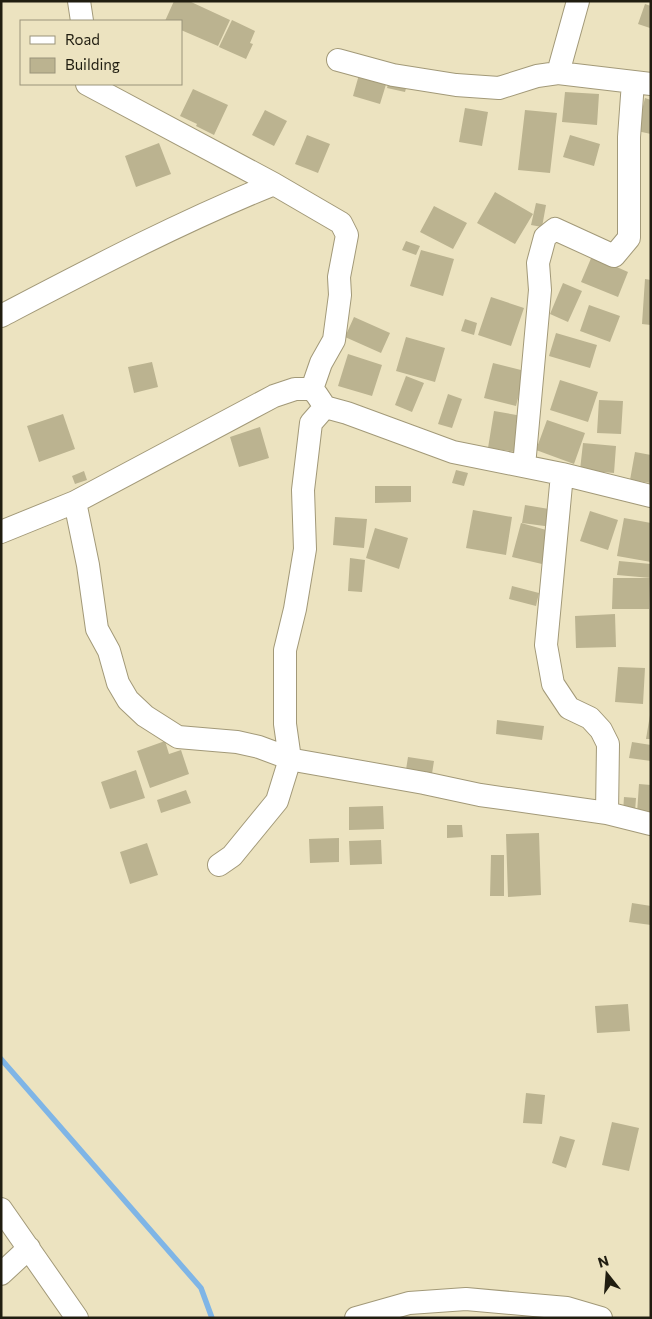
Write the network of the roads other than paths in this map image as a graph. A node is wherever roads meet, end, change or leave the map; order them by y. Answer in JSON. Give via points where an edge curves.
{"nodes":[{"id":1,"x":79,"y":1,"type":"edge"},
{"id":2,"x":578,"y":1,"type":"edge"},
{"id":3,"x":82,"y":20,"type":"edge"},
{"id":4,"x":338,"y":60,"type":"dead end"},
{"id":5,"x":558,"y":73,"type":"junction"},
{"id":6,"x":642,"y":83,"type":"edge"},
{"id":7,"x":89,"y":85,"type":"edge"},
{"id":8,"x":274,"y":184,"type":"junction"},
{"id":9,"x":1,"y":316,"type":"edge"},
{"id":10,"x":318,"y":398,"type":"junction"},
{"id":11,"x":524,"y":466,"type":"junction"},
{"id":12,"x":562,"y":474,"type":"junction"},
{"id":13,"x":651,"y":496,"type":"edge"},
{"id":14,"x":75,"y":502,"type":"junction"},
{"id":15,"x":1,"y":532,"type":"edge"},
{"id":16,"x":290,"y":759,"type":"junction"},
{"id":17,"x":607,"y":813,"type":"junction"},
{"id":18,"x":651,"y":824,"type":"edge"},
{"id":19,"x":219,"y":865,"type":"dead end"},
{"id":20,"x":1,"y":1209,"type":"edge"},
{"id":21,"x":29,"y":1248,"type":"junction"},
{"id":22,"x":1,"y":1274,"type":"edge"},
{"id":23,"x":77,"y":1318,"type":"edge"},
{"id":24,"x":356,"y":1318,"type":"edge"},
{"id":25,"x":601,"y":1318,"type":"edge"}],
"edges":[{"from":1,"to":3,"type":"street"},
{"from":2,"to":5,"type":"street"},
{"from":4,"to":5,"type":"street","via":[[393,75],[499,88]]},
{"from":5,"to":6,"type":"street"},
{"from":6,"to":11,"type":"street","via":[[628,137],[629,238],[614,256],[554,230],[545,237],[538,263],[540,290]]},
{"from":7,"to":8,"type":"street"},
{"from":8,"to":9,"type":"street","via":[[149,240]]},
{"from":8,"to":10,"type":"street","via":[[341,223],[347,235],[339,277],[334,340],[321,363]]},
{"from":10,"to":11,"type":"street","via":[[347,413],[454,452]]},
{"from":10,"to":14,"type":"street","via":[[294,389],[274,396]]},
{"from":10,"to":16,"type":"street","via":[[311,423],[303,490],[304,549],[285,650]]},
{"from":11,"to":12,"type":"street"},
{"from":12,"to":13,"type":"street"},
{"from":12,"to":17,"type":"street","via":[[546,645],[553,684],[569,708],[590,718],[608,744]]},
{"from":14,"to":15,"type":"street"},
{"from":14,"to":16,"type":"street","via":[[97,629],[128,700],[144,716],[178,737],[236,742]]},
{"from":16,"to":17,"type":"street","via":[[480,795]]},
{"from":16,"to":19,"type":"street","via":[[277,801],[232,856]]},
{"from":17,"to":18,"type":"street"},
{"from":20,"to":21,"type":"street"},
{"from":21,"to":22,"type":"street"},
{"from":21,"to":23,"type":"street"},
{"from":24,"to":25,"type":"street","via":[[409,1303],[466,1299],[567,1308]]}]}
